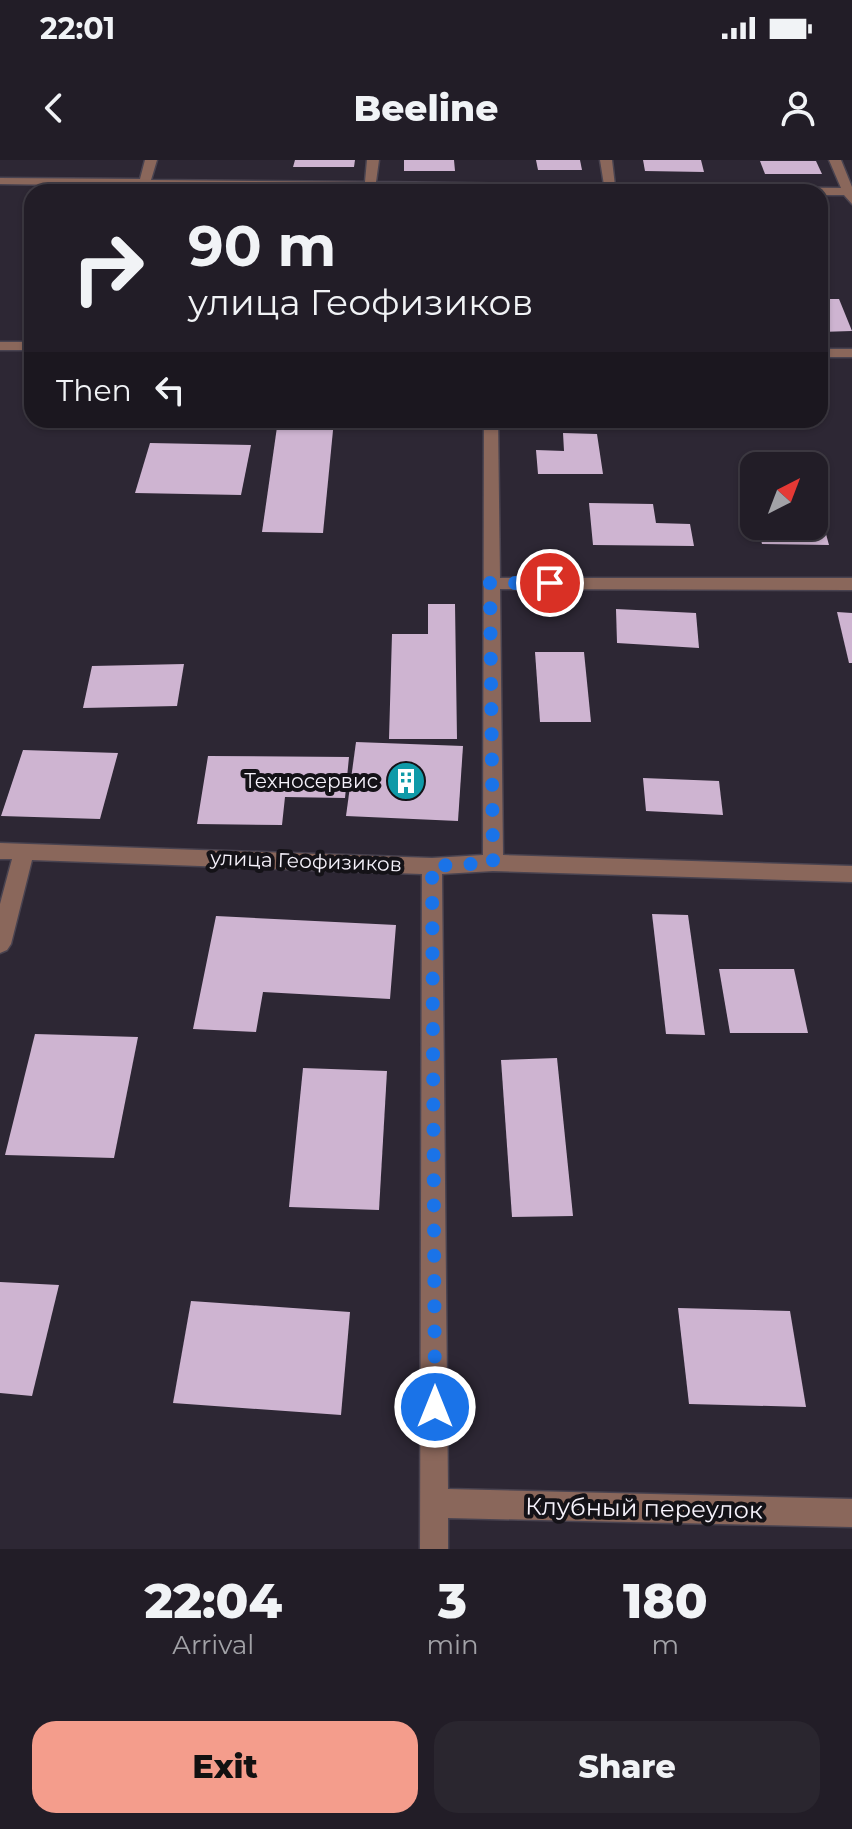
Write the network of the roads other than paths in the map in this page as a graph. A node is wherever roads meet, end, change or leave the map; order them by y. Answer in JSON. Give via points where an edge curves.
{"nodes":[{"id":1,"x":151,"y":160,"type":"edge"},
{"id":2,"x":373,"y":160,"type":"edge"},
{"id":3,"x":606,"y":160,"type":"edge"},
{"id":4,"x":835,"y":160,"type":"edge"},
{"id":5,"x":0,"y":181,"type":"edge"},
{"id":6,"x":61,"y":184,"type":"edge"},
{"id":7,"x":144,"y":184,"type":"edge"},
{"id":8,"x":370,"y":184,"type":"edge"},
{"id":9,"x":609,"y":184,"type":"edge"},
{"id":10,"x":828,"y":194,"type":"edge"},
{"id":11,"x":850,"y":195,"type":"edge"},
{"id":12,"x":0,"y":346,"type":"edge"},
{"id":13,"x":24,"y":346,"type":"edge"},
{"id":14,"x":828,"y":353,"type":"edge"},
{"id":15,"x":852,"y":353,"type":"edge"},
{"id":16,"x":491,"y":428,"type":"edge"},
{"id":17,"x":490,"y":583,"type":"junction"},
{"id":18,"x":852,"y":584,"type":"edge"},
{"id":19,"x":0,"y":851,"type":"edge"},
{"id":20,"x":24,"y":852,"type":"junction"},
{"id":21,"x":493,"y":863,"type":"junction"},
{"id":22,"x":432,"y":866,"type":"junction"},
{"id":23,"x":852,"y":874,"type":"edge"},
{"id":24,"x":0,"y":944,"type":"edge"},
{"id":25,"x":435,"y":1503,"type":"junction"},
{"id":26,"x":852,"y":1513,"type":"edge"},
{"id":27,"x":434,"y":1549,"type":"edge"}],
"edges":[{"from":1,"to":7,"type":"street"},
{"from":2,"to":8,"type":"street"},
{"from":3,"to":9,"type":"street"},
{"from":4,"to":11,"type":"street"},
{"from":5,"to":6,"type":"street"},
{"from":10,"to":11,"type":"street"},
{"from":12,"to":13,"type":"street"},
{"from":14,"to":15,"type":"street"},
{"from":16,"to":17,"type":"street"},
{"from":17,"to":18,"type":"street"},
{"from":17,"to":21,"type":"street"},
{"from":19,"to":20,"type":"street","name":"улица Геофизиков"},
{"from":20,"to":22,"type":"street","name":"улица Геофизиков"},
{"from":20,"to":24,"type":"street"},
{"from":21,"to":22,"type":"street","name":"улица Геофизиков"},
{"from":21,"to":23,"type":"street","name":"улица Геофизиков"},
{"from":22,"to":25,"type":"street"},
{"from":25,"to":26,"type":"street","name":"Клубный переулок"},
{"from":25,"to":27,"type":"street"}]}
